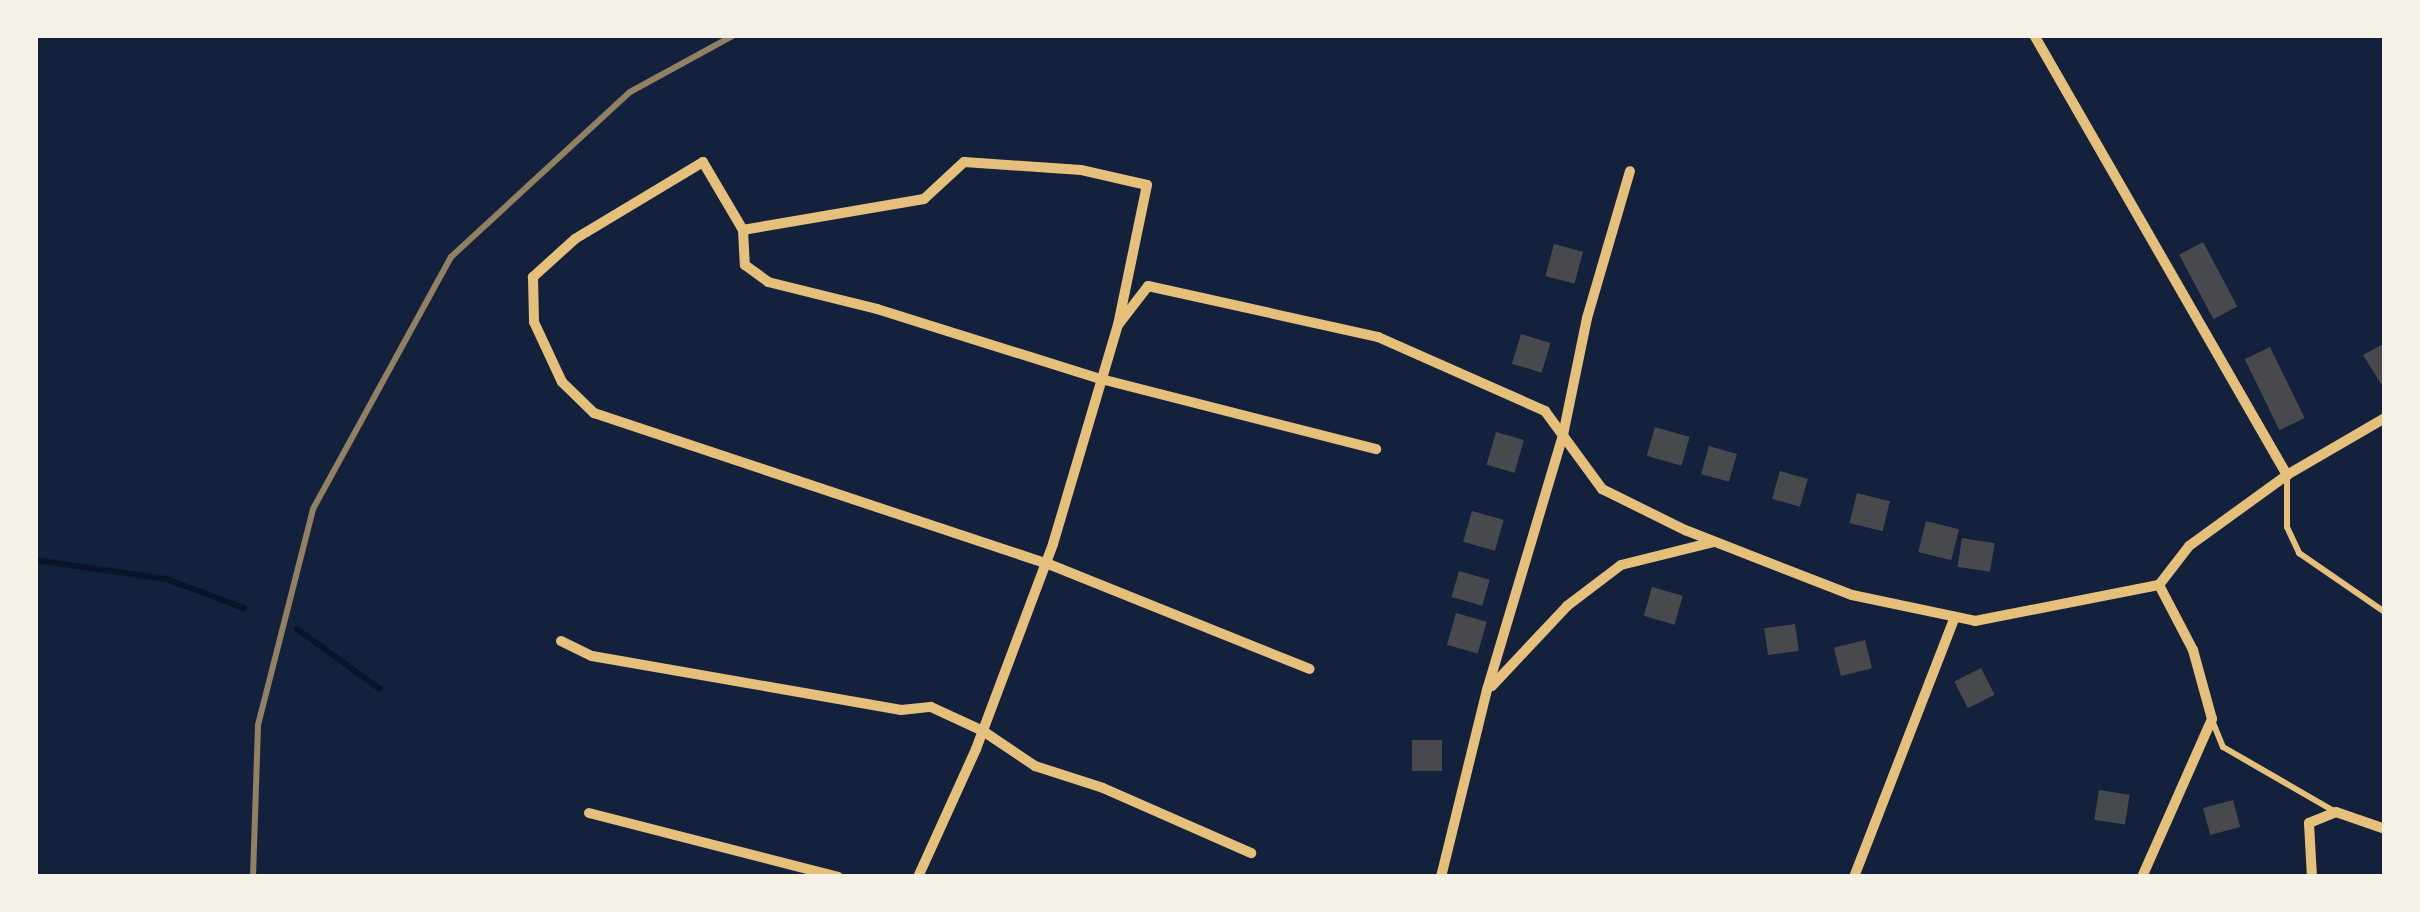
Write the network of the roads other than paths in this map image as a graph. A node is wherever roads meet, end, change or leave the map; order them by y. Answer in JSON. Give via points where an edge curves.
{"nodes":[{"id":1,"x":2034,"y":35,"type":"edge"},
{"id":2,"x":1630,"y":171,"type":"dead end"},
{"id":3,"x":743,"y":230,"type":"junction"},
{"id":4,"x":1118,"y":325,"type":"junction"},
{"id":5,"x":1101,"y":379,"type":"junction"},
{"id":6,"x":2385,"y":418,"type":"edge"},
{"id":7,"x":1563,"y":435,"type":"junction"},
{"id":8,"x":1376,"y":449,"type":"dead end"},
{"id":9,"x":2287,"y":476,"type":"junction"},
{"id":10,"x":1714,"y":542,"type":"junction"},
{"id":11,"x":1046,"y":563,"type":"junction"},
{"id":12,"x":2159,"y":584,"type":"junction"},
{"id":13,"x":2385,"y":612,"type":"edge"},
{"id":14,"x":1956,"y":617,"type":"junction"},
{"id":15,"x":561,"y":642,"type":"dead end"},
{"id":16,"x":1310,"y":669,"type":"dead end"},
{"id":17,"x":1488,"y":690,"type":"junction"},
{"id":18,"x":2212,"y":719,"type":"junction"},
{"id":19,"x":983,"y":731,"type":"junction"},
{"id":20,"x":2336,"y":812,"type":"junction"},
{"id":21,"x":589,"y":813,"type":"dead end"},
{"id":22,"x":2385,"y":829,"type":"edge"},
{"id":23,"x":1251,"y":854,"type":"dead end"},
{"id":24,"x":838,"y":877,"type":"edge"},
{"id":25,"x":918,"y":877,"type":"edge"},
{"id":26,"x":1441,"y":877,"type":"edge"},
{"id":27,"x":1854,"y":877,"type":"edge"},
{"id":28,"x":2142,"y":877,"type":"edge"},
{"id":29,"x":2312,"y":877,"type":"edge"}],
"edges":[{"from":1,"to":9,"type":"street"},
{"from":2,"to":7,"type":"street","via":[[1586,318]]},
{"from":3,"to":4,"type":"street","via":[[924,199],[964,162],[1081,170],[1147,185]]},
{"from":3,"to":5,"type":"street","via":[[744,265],[768,282]]},
{"from":3,"to":11,"type":"street","via":[[703,162],[575,239],[533,277],[534,322],[562,382],[594,413]]},
{"from":4,"to":5,"type":"street"},
{"from":4,"to":7,"type":"street","via":[[1148,286],[1378,337],[1546,411]]},
{"from":5,"to":8,"type":"street"},
{"from":5,"to":11,"type":"street"},
{"from":6,"to":9,"type":"street"},
{"from":7,"to":10,"type":"street","via":[[1602,489]]},
{"from":7,"to":17,"type":"street"},
{"from":9,"to":12,"type":"street","via":[[2189,546]]},
{"from":9,"to":13,"type":"lane","via":[[2287,527],[2299,553]]},
{"from":10,"to":14,"type":"street","via":[[1852,594]]},
{"from":10,"to":17,"type":"street","via":[[1621,566],[1568,606]]},
{"from":11,"to":16,"type":"street"},
{"from":11,"to":19,"type":"street"},
{"from":12,"to":14,"type":"street","via":[[1974,621]]},
{"from":12,"to":18,"type":"street","via":[[2193,650]]},
{"from":14,"to":27,"type":"street"},
{"from":15,"to":19,"type":"street","via":[[592,656],[901,710],[931,707]]},
{"from":17,"to":26,"type":"street"},
{"from":18,"to":20,"type":"lane","via":[[2222,747]]},
{"from":18,"to":28,"type":"street"},
{"from":19,"to":23,"type":"street","via":[[1035,766],[1103,788]]},
{"from":19,"to":25,"type":"street"},
{"from":20,"to":22,"type":"street"},
{"from":20,"to":29,"type":"street","via":[[2308,822]]},
{"from":21,"to":24,"type":"street"}]}
